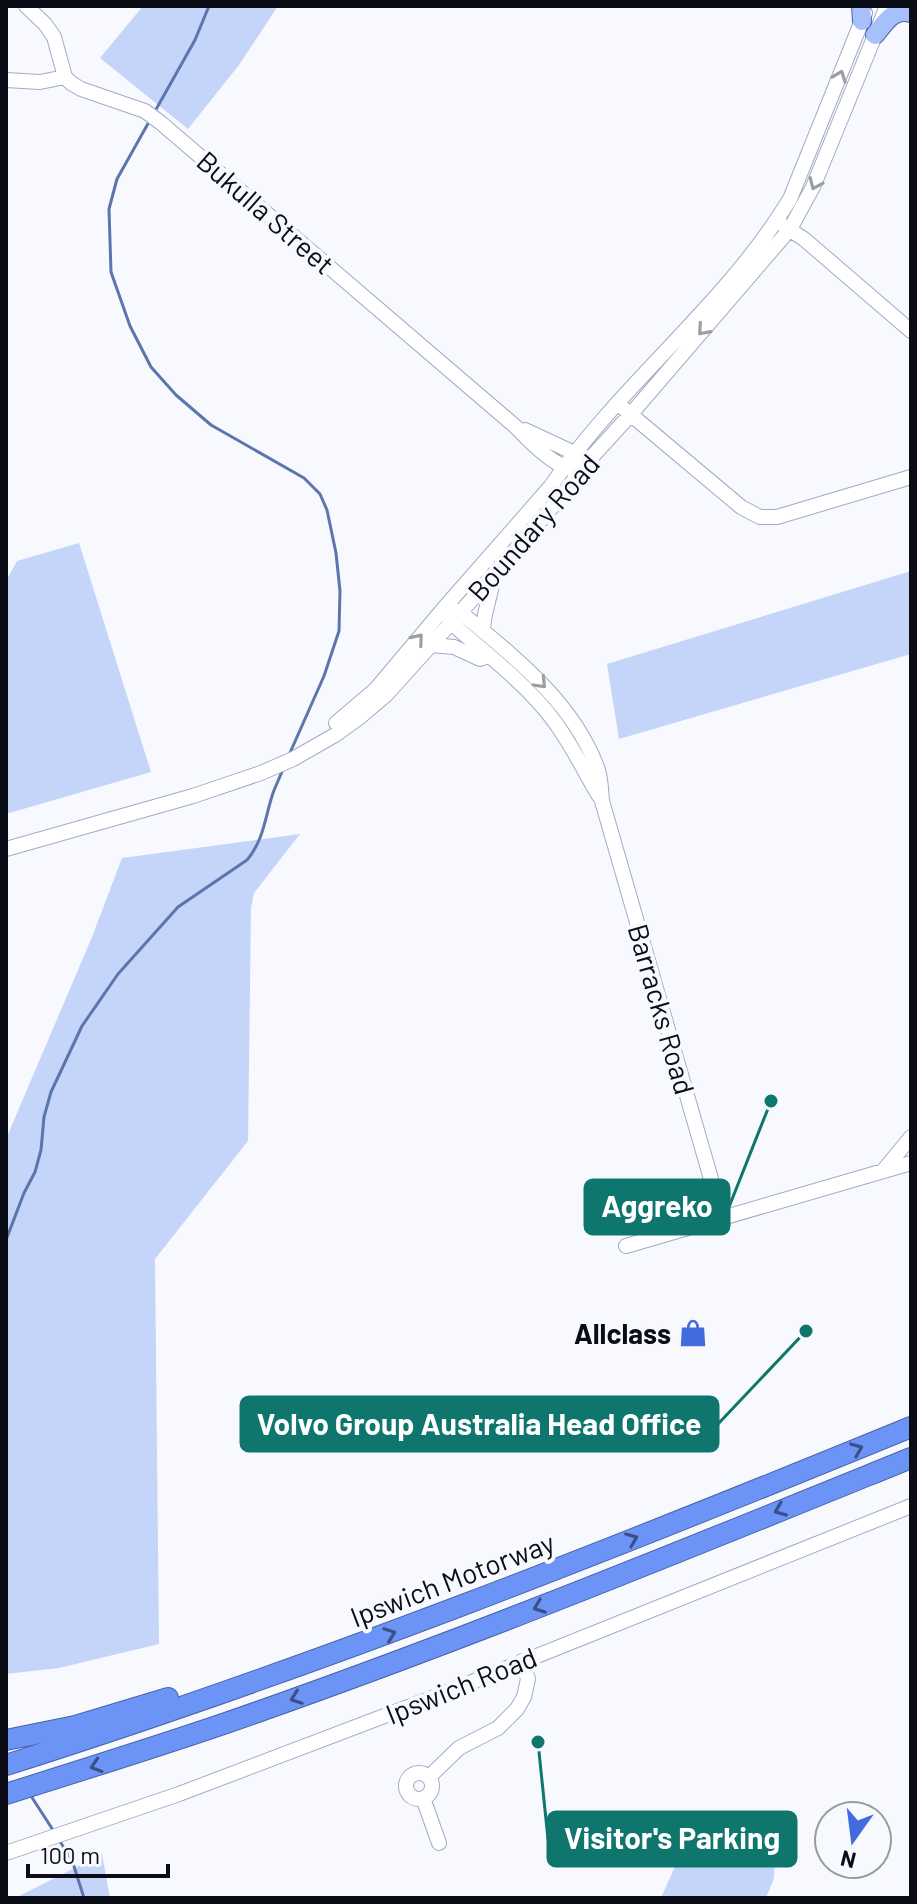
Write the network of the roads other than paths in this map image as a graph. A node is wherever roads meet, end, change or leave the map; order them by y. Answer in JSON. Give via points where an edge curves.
{"nodes":[{"id":1,"x":26,"y":6,"type":"edge"},
{"id":2,"x":887,"y":6,"type":"edge"},
{"id":3,"x":864,"y":11,"type":"edge"},
{"id":4,"x":911,"y":13,"type":"edge"},
{"id":5,"x":875,"y":35,"type":"junction"},
{"id":6,"x":65,"y":77,"type":"junction"},
{"id":7,"x":6,"y":80,"type":"edge"},
{"id":8,"x":783,"y":226,"type":"junction"},
{"id":9,"x":911,"y":331,"type":"edge"},
{"id":10,"x":617,"y":403,"type":"junction"},
{"id":11,"x":631,"y":414,"type":"junction"},
{"id":12,"x":516,"y":427,"type":"junction"},
{"id":13,"x":574,"y":456,"type":"junction"},
{"id":14,"x":563,"y":468,"type":"junction"},
{"id":15,"x":580,"y":470,"type":"junction"},
{"id":16,"x":911,"y":477,"type":"edge"},
{"id":17,"x":493,"y":576,"type":"junction"},
{"id":18,"x":445,"y":607,"type":"junction"},
{"id":19,"x":455,"y":617,"type":"junction"},
{"id":20,"x":483,"y":631,"type":"junction"},
{"id":21,"x":431,"y":645,"type":"junction"},
{"id":22,"x":488,"y":656,"type":"junction"},
{"id":23,"x":333,"y":730,"type":"junction"},
{"id":24,"x":193,"y":792,"type":"junction"},
{"id":25,"x":602,"y":801,"type":"junction"},
{"id":26,"x":6,"y":841,"type":"edge"},
{"id":27,"x":6,"y":849,"type":"edge"},
{"id":28,"x":911,"y":1137,"type":"edge"},
{"id":29,"x":911,"y":1163,"type":"edge"},
{"id":30,"x":883,"y":1171,"type":"junction"},
{"id":31,"x":722,"y":1217,"type":"junction"},
{"id":32,"x":626,"y":1246,"type":"dead end"},
{"id":33,"x":911,"y":1427,"type":"edge"},
{"id":34,"x":911,"y":1458,"type":"edge"},
{"id":35,"x":911,"y":1506,"type":"edge"},
{"id":36,"x":522,"y":1661,"type":"junction"},
{"id":37,"x":6,"y":1740,"type":"edge"},
{"id":38,"x":37,"y":1745,"type":"junction"},
{"id":39,"x":6,"y":1765,"type":"edge"},
{"id":40,"x":429,"y":1777,"type":"junction"},
{"id":41,"x":6,"y":1794,"type":"edge"},
{"id":42,"x":423,"y":1798,"type":"junction"},
{"id":43,"x":439,"y":1843,"type":"dead end"},
{"id":44,"x":6,"y":1852,"type":"edge"}],
"edges":[{"from":1,"to":6,"type":"street","via":[[54,37]]},
{"from":2,"to":5,"type":"street","name":"Boundary Road"},
{"from":8,"to":3,"type":"street","name":"Boundary Road","one_way":true},
{"from":4,"to":5,"type":"main road","via":[[893,13]]},
{"from":5,"to":8,"type":"street","name":"Boundary Road","one_way":true,"via":[[813,187]]},
{"from":6,"to":7,"type":"street"},
{"from":6,"to":12,"type":"street","name":"Bukulla Street","via":[[161,123]]},
{"from":8,"to":9,"type":"street"},
{"from":8,"to":10,"type":"street","name":"Boundary Road"},
{"from":8,"to":11,"type":"street","name":"Boundary Road","one_way":true},
{"from":10,"to":11,"type":"street"},
{"from":10,"to":13,"type":"street","name":"Boundary Road"},
{"from":11,"to":15,"type":"street","name":"Boundary Road"},
{"from":11,"to":16,"type":"street","via":[[741,507],[760,517],[777,517]]},
{"from":12,"to":13,"type":"street","name":"Bukulla Street"},
{"from":12,"to":14,"type":"street","name":"Bukulla Street"},
{"from":13,"to":14,"type":"street","name":"Boundary Road"},
{"from":13,"to":15,"type":"street"},
{"from":14,"to":15,"type":"street"},
{"from":14,"to":18,"type":"street","name":"Boundary Road"},
{"from":15,"to":17,"type":"street","name":"Boundary Road"},
{"from":17,"to":19,"type":"street","name":"Boundary Road"},
{"from":17,"to":20,"type":"street"},
{"from":18,"to":19,"type":"street","name":"Barracks Road"},
{"from":23,"to":18,"type":"street","name":"Boundary Road","one_way":true,"via":[[376,689]]},
{"from":19,"to":20,"type":"street","name":"Barracks Road"},
{"from":19,"to":21,"type":"street","name":"Boundary Road"},
{"from":19,"to":22,"type":"street","name":"Barracks Road"},
{"from":20,"to":25,"type":"street","name":"Barracks Road","one_way":true,"via":[[520,662],[575,725],[599,772]]},
{"from":21,"to":22,"type":"street","via":[[454,647],[480,659]]},
{"from":21,"to":23,"type":"street","name":"Boundary Road","via":[[386,695],[360,717]]},
{"from":22,"to":25,"type":"street","name":"Barracks Road","via":[[553,719]]},
{"from":23,"to":24,"type":"street","name":"Boundary Road"},
{"from":24,"to":26,"type":"street","name":"Boundary Road"},
{"from":24,"to":27,"type":"street","name":"Boundary Road"},
{"from":25,"to":31,"type":"street","name":"Barracks Road"},
{"from":28,"to":30,"type":"street"},
{"from":29,"to":30,"type":"street"},
{"from":30,"to":31,"type":"street"},
{"from":31,"to":32,"type":"street"},
{"from":38,"to":33,"type":"highway","name":"Ipswich Motorway","one_way":true,"via":[[75,1726],[178,1695],[211,1698],[432,1618]]},
{"from":34,"to":41,"type":"highway","name":"Ipswich Motorway","one_way":true,"via":[[466,1635],[226,1723]]},
{"from":35,"to":36,"type":"street","name":"Ipswich Road"},
{"from":36,"to":40,"type":"street","via":[[528,1679],[517,1709],[498,1728],[459,1748]]},
{"from":36,"to":44,"type":"street","name":"Ipswich Road","via":[[179,1794]]},
{"from":37,"to":38,"type":"highway"},
{"from":38,"to":39,"type":"highway"},
{"from":40,"to":42,"type":"street","via":[[432,1790]]},
{"from":40,"to":42,"type":"street","via":[[414,1773],[406,1783],[410,1795]]},
{"from":42,"to":43,"type":"street"}]}
